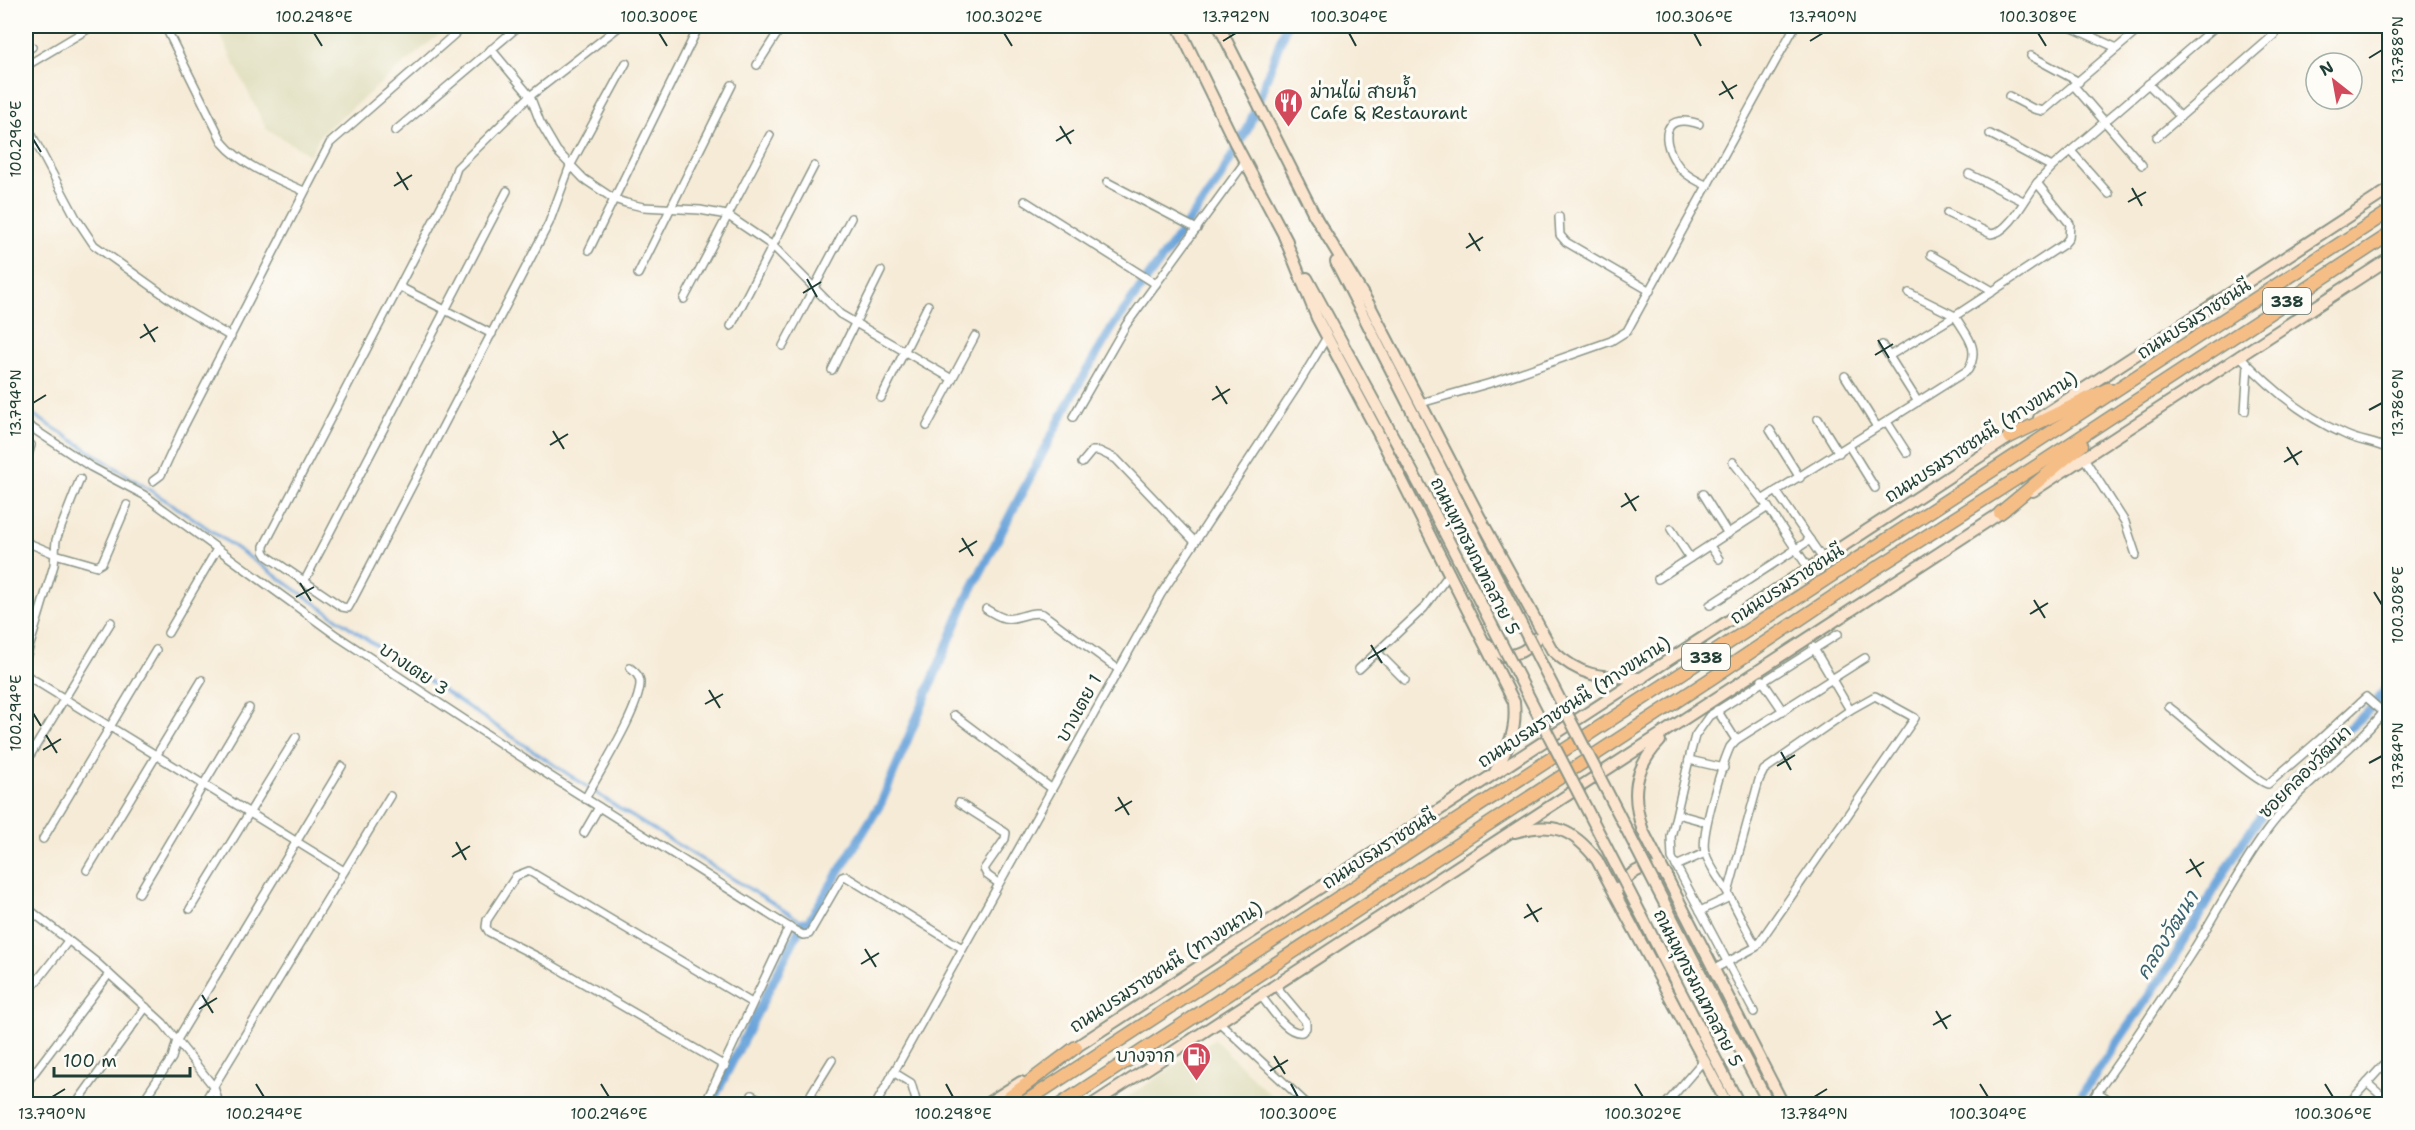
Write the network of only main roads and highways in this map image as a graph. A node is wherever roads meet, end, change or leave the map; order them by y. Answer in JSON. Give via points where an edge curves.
{"nodes":[{"id":1,"x":1178,"y":26,"type":"edge"},
{"id":2,"x":1219,"y":26,"type":"edge"},
{"id":3,"x":2390,"y":189,"type":"edge"},
{"id":4,"x":2390,"y":211,"type":"edge"},
{"id":5,"x":1313,"y":213,"type":"junction"},
{"id":6,"x":2390,"y":234,"type":"edge"},
{"id":7,"x":1284,"y":236,"type":"junction"},
{"id":8,"x":2390,"y":258,"type":"edge"},
{"id":9,"x":2162,"y":362,"type":"junction"},
{"id":10,"x":2176,"y":374,"type":"junction"},
{"id":11,"x":2009,"y":437,"type":"junction"},
{"id":12,"x":2000,"y":513,"type":"junction"},
{"id":13,"x":1536,"y":623,"type":"junction"},
{"id":14,"x":1484,"y":641,"type":"junction"},
{"id":15,"x":1642,"y":678,"type":"junction"},
{"id":16,"x":1672,"y":728,"type":"junction"},
{"id":17,"x":1495,"y":772,"type":"junction"},
{"id":18,"x":1505,"y":834,"type":"junction"},
{"id":19,"x":1667,"y":875,"type":"junction"},
{"id":20,"x":1615,"y":894,"type":"junction"},
{"id":21,"x":1076,"y":1047,"type":"junction"},
{"id":22,"x":986,"y":1104,"type":"edge"},
{"id":23,"x":1000,"y":1104,"type":"edge"},
{"id":24,"x":1023,"y":1104,"type":"edge"},
{"id":25,"x":1061,"y":1104,"type":"edge"},
{"id":26,"x":1093,"y":1104,"type":"edge"},
{"id":27,"x":1726,"y":1104,"type":"edge"},
{"id":28,"x":1739,"y":1104,"type":"edge"},
{"id":29,"x":1769,"y":1104,"type":"edge"},
{"id":30,"x":1783,"y":1104,"type":"edge"}],
"edges":[{"from":1,"to":7,"type":"main road","name":"ถนนพุทธมณฑลสาย 5"},
{"from":2,"to":5,"type":"main road","name":"ถนนพุทธมณฑลสาย 5"},
{"from":3,"to":11,"type":"main road","name":"ถนนบรมราชชนนี (ทางขนาน)","number":"338"},
{"from":4,"to":9,"type":"highway","name":"ถนนบรมราชชนนี","number":"338"},
{"from":5,"to":13,"type":"main road","via":[[1370,306]]},
{"from":5,"to":29,"type":"main road","name":"ถนนพุทธมณฑลสาย 5","bridge":true,"via":[[1353,298]]},
{"from":6,"to":10,"type":"highway","name":"ถนนบรมราชชนนี","number":"338"},
{"from":7,"to":14,"type":"main road","via":[[1327,337]]},
{"from":7,"to":28,"type":"main road","name":"ถนนพุทธมณฑลสาย 5","bridge":true,"via":[[1426,497]]},
{"from":8,"to":12,"type":"main road","number":"338"},
{"from":9,"to":11,"type":"highway"},
{"from":9,"to":24,"type":"highway","name":"ถนนบรมราชชนนี","number":"338"},
{"from":10,"to":12,"type":"highway"},
{"from":10,"to":25,"type":"highway","name":"ถนนบรมราชชนนี","number":"338"},
{"from":11,"to":15,"type":"main road","name":"ถนนบรมราชชนนี (ทางขนาน)","number":"338"},
{"from":12,"to":16,"type":"main road","number":"338"},
{"from":13,"to":14,"type":"main road","via":[[1537,639],[1513,655],[1504,656]]},
{"from":13,"to":15,"type":"main road","via":[[1552,650],[1584,673]]},
{"from":14,"to":17,"type":"main road","via":[[1514,702],[1516,721],[1513,737]]},
{"from":15,"to":17,"type":"main road","name":"ถนนบรมราชชนนี (ทางขนาน)","number":"338"},
{"from":16,"to":18,"type":"main road","number":"338"},
{"from":16,"to":19,"type":"main road","via":[[1641,765],[1636,794],[1643,831]]},
{"from":17,"to":21,"type":"main road","name":"ถนนบรมราชชนนี (ทางขนาน)","number":"338"},
{"from":18,"to":20,"type":"main road","via":[[1547,826],[1573,835],[1597,860]]},
{"from":18,"to":26,"type":"main road","number":"338"},
{"from":19,"to":20,"type":"main road","via":[[1645,868],[1635,870]]},
{"from":19,"to":30,"type":"main road"},
{"from":20,"to":27,"type":"main road"},
{"from":21,"to":22,"type":"main road","name":"ถนนบรมราชชนนี (ทางขนาน)","number":"338"},
{"from":21,"to":23,"type":"highway"}]}
